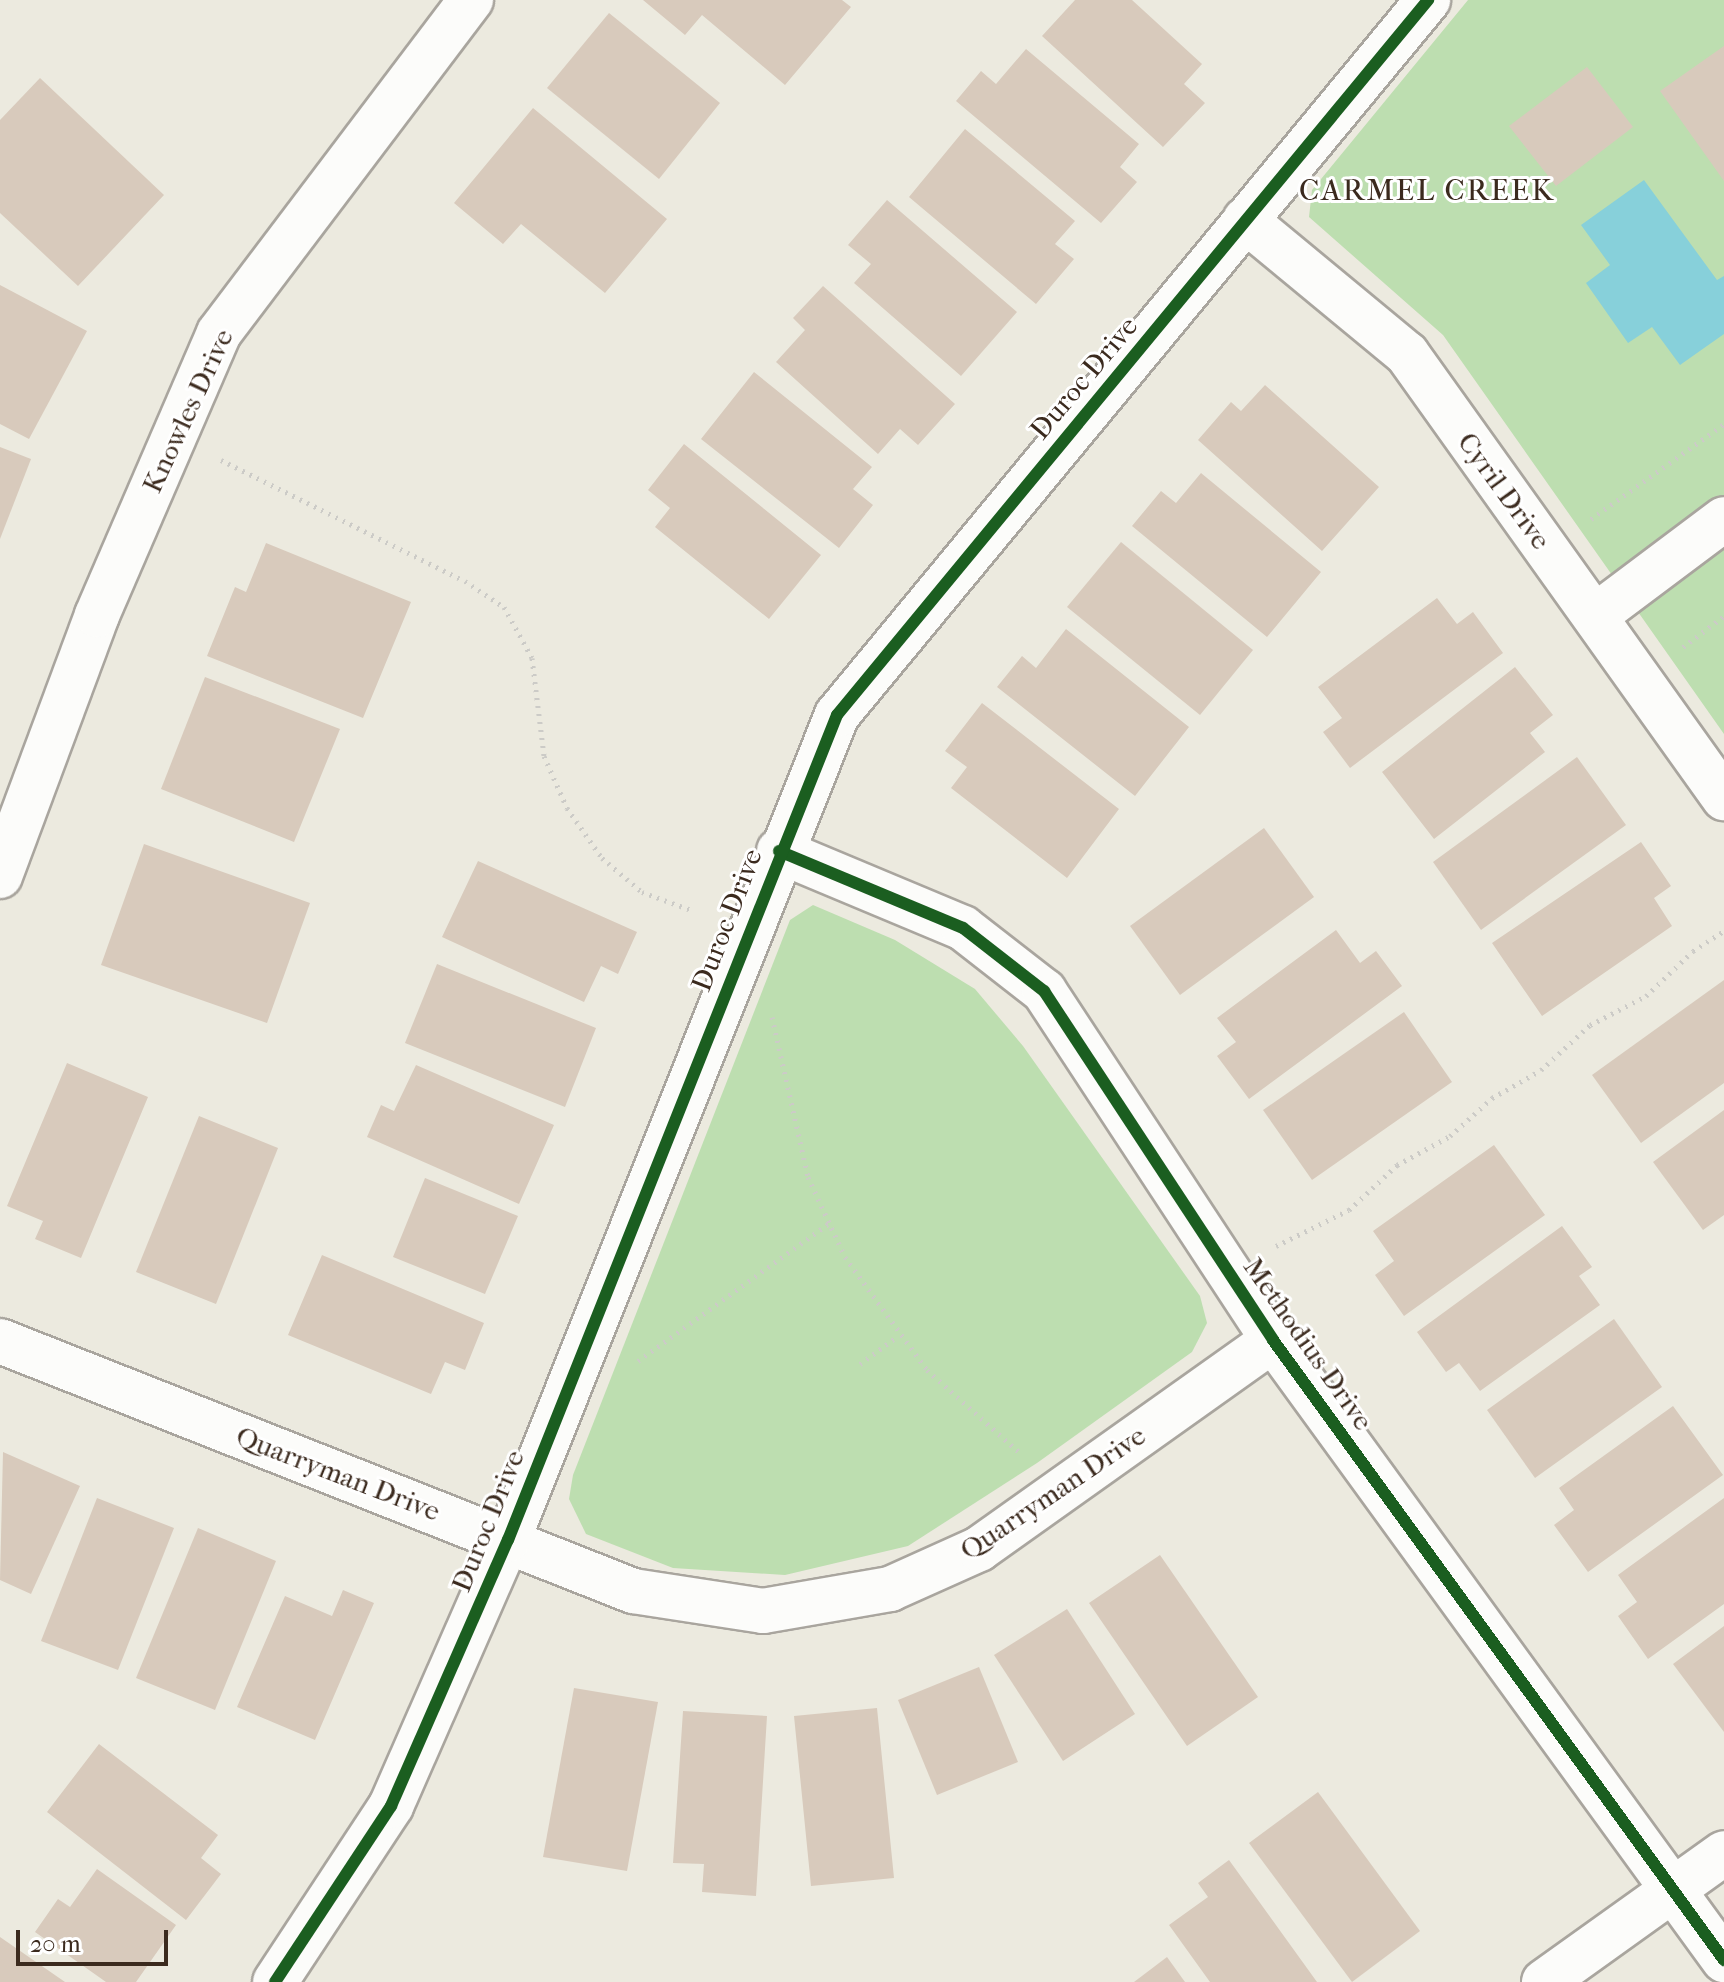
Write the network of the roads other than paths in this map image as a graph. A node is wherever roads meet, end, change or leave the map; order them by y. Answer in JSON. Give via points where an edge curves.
{"nodes":[{"id":1,"x":471,"y":0,"type":"edge"},
{"id":2,"x":1428,"y":0,"type":"edge"},
{"id":3,"x":1245,"y":220,"type":"junction"},
{"id":4,"x":1724,"y":519,"type":"edge"},
{"id":5,"x":1595,"y":616,"type":"junction"},
{"id":6,"x":1724,"y":798,"type":"edge"},
{"id":7,"x":779,"y":851,"type":"junction"},
{"id":8,"x":0,"y":876,"type":"edge"},
{"id":9,"x":1273,"y":1340,"type":"junction"},
{"id":10,"x":0,"y":1341,"type":"edge"},
{"id":11,"x":508,"y":1540,"type":"junction"},
{"id":12,"x":1724,"y":1853,"type":"edge"},
{"id":13,"x":1672,"y":1889,"type":"junction"},
{"id":14,"x":1724,"y":1960,"type":"edge"},
{"id":15,"x":275,"y":1982,"type":"edge"},
{"id":16,"x":1544,"y":1982,"type":"edge"}],
"edges":[{"from":1,"to":8,"type":"street","name":"Knowles Drive","via":[[219,333],[97,615]]},
{"from":2,"to":3,"type":"street","name":"Duroc Drive"},
{"from":3,"to":5,"type":"street","name":"Cyril Drive","via":[[1407,354]]},
{"from":3,"to":7,"type":"street","name":"Duroc Drive","via":[[837,715]]},
{"from":4,"to":5,"type":"street"},
{"from":5,"to":6,"type":"street","name":"Cyril Drive"},
{"from":7,"to":9,"type":"street","name":"Methodius Drive","via":[[963,928],[1044,991]]},
{"from":7,"to":11,"type":"street","name":"Duroc Drive"},
{"from":9,"to":11,"type":"street","name":"Quarryman Drive","via":[[979,1549],[890,1589],[763,1611],[633,1591]]},
{"from":9,"to":13,"type":"street","name":"Methodius Drive"},
{"from":10,"to":11,"type":"street","name":"Quarryman Drive"},
{"from":11,"to":15,"type":"street","name":"Duroc Drive","via":[[391,1806]]},
{"from":12,"to":13,"type":"street"},
{"from":13,"to":14,"type":"street","name":"Methodius Drive"},
{"from":13,"to":16,"type":"street"}]}
